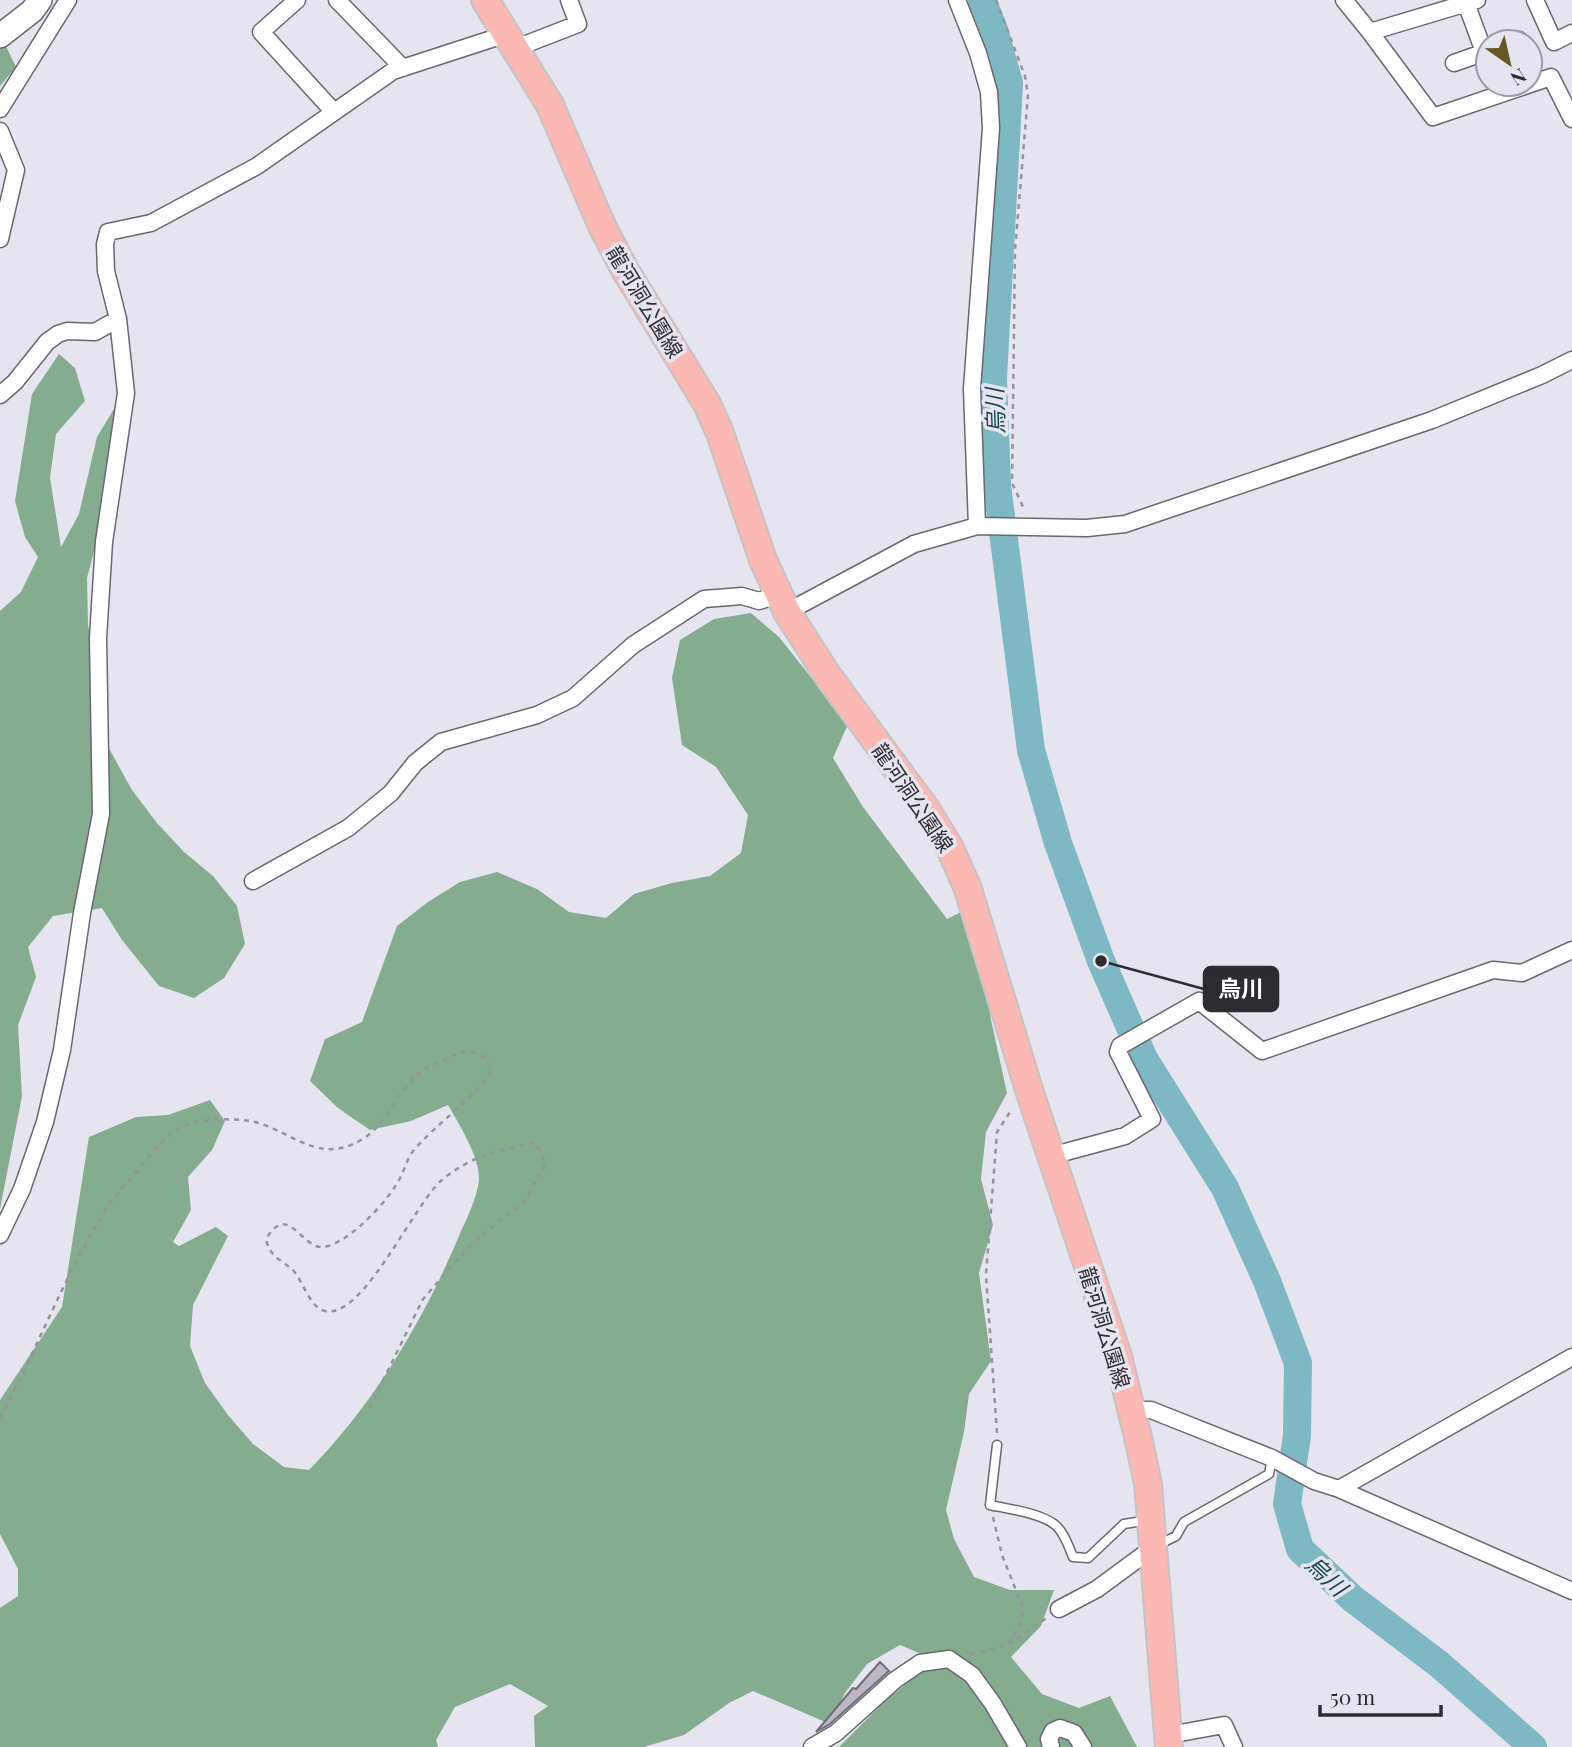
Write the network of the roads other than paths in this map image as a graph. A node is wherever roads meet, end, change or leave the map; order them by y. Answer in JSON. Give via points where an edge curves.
{"nodes":[{"id":1,"x":40,"y":0,"type":"edge"},
{"id":2,"x":68,"y":0,"type":"edge"},
{"id":3,"x":298,"y":0,"type":"edge"},
{"id":4,"x":337,"y":0,"type":"edge"},
{"id":5,"x":485,"y":0,"type":"edge"},
{"id":6,"x":569,"y":0,"type":"edge"},
{"id":7,"x":957,"y":0,"type":"edge"},
{"id":8,"x":1344,"y":0,"type":"edge"},
{"id":9,"x":1535,"y":0,"type":"edge"},
{"id":10,"x":1471,"y":2,"type":"edge"},
{"id":11,"x":1479,"y":28,"type":"edge"},
{"id":12,"x":1370,"y":32,"type":"junction"},
{"id":13,"x":1572,"y":33,"type":"edge"},
{"id":14,"x":0,"y":36,"type":"edge"},
{"id":15,"x":511,"y":41,"type":"junction"},
{"id":16,"x":1474,"y":55,"type":"edge"},
{"id":17,"x":1454,"y":62,"type":"dead end"},
{"id":18,"x":403,"y":68,"type":"junction"},
{"id":19,"x":0,"y":109,"type":"edge"},
{"id":20,"x":334,"y":112,"type":"junction"},
{"id":21,"x":1572,"y":118,"type":"edge"},
{"id":22,"x":0,"y":131,"type":"edge"},
{"id":23,"x":0,"y":239,"type":"edge"},
{"id":24,"x":118,"y":319,"type":"junction"},
{"id":25,"x":1572,"y":360,"type":"edge"},
{"id":26,"x":0,"y":395,"type":"edge"},
{"id":27,"x":981,"y":525,"type":"junction"},
{"id":28,"x":782,"y":603,"type":"junction"},
{"id":29,"x":253,"y":881,"type":"dead end"},
{"id":30,"x":1572,"y":950,"type":"edge"},
{"id":31,"x":1051,"y":1156,"type":"junction"},
{"id":32,"x":0,"y":1235,"type":"edge"},
{"id":33,"x":1572,"y":1357,"type":"edge"},
{"id":34,"x":1130,"y":1409,"type":"junction"},
{"id":35,"x":997,"y":1445,"type":"road end"},
{"id":36,"x":1272,"y":1458,"type":"junction"},
{"id":37,"x":1339,"y":1489,"type":"junction"},
{"id":38,"x":1151,"y":1520,"type":"junction"},
{"id":39,"x":1154,"y":1547,"type":"junction"},
{"id":40,"x":1572,"y":1591,"type":"edge"},
{"id":41,"x":1059,"y":1609,"type":"road end"},
{"id":42,"x":1169,"y":1741,"type":"edge"},
{"id":43,"x":811,"y":1747,"type":"edge"},
{"id":44,"x":1018,"y":1747,"type":"edge"},
{"id":45,"x":1051,"y":1747,"type":"edge"},
{"id":46,"x":1083,"y":1747,"type":"edge"},
{"id":47,"x":1234,"y":1747,"type":"edge"}],
"edges":[{"from":1,"to":14,"type":"main road"},
{"from":2,"to":19,"type":"street"},
{"from":3,"to":20,"type":"street","via":[[261,32]]},
{"from":4,"to":18,"type":"street"},
{"from":5,"to":15,"type":"main road","name":"龍河洞公園線"},
{"from":6,"to":15,"type":"street","via":[[578,24]]},
{"from":7,"to":27,"type":"street","via":[[989,92],[991,128],[972,389]]},
{"from":8,"to":12,"type":"street"},
{"from":9,"to":13,"type":"street","via":[[1554,42]]},
{"from":10,"to":11,"type":"street"},
{"from":10,"to":12,"type":"street"},
{"from":12,"to":21,"type":"street","via":[[1433,117],[1551,78]]},
{"from":15,"to":18,"type":"street"},
{"from":15,"to":28,"type":"main road","name":"龍河洞公園線","via":[[550,105],[614,248],[707,404]]},
{"from":16,"to":17,"type":"street"},
{"from":18,"to":20,"type":"street"},
{"from":20,"to":24,"type":"street","via":[[257,166],[151,223],[108,232],[106,271]]},
{"from":22,"to":23,"type":"street","via":[[16,170]]},
{"from":24,"to":26,"type":"street","via":[[95,332],[58,334]]},
{"from":24,"to":32,"type":"street","via":[[127,393],[103,556],[98,638],[101,814],[46,1122]]},
{"from":25,"to":27,"type":"street","via":[[1432,420],[1125,524],[1087,528]]},
{"from":27,"to":28,"type":"street","via":[[914,544]]},
{"from":28,"to":29,"type":"street","via":[[742,596],[704,599],[633,645],[572,698],[537,715],[441,742],[348,828]]},
{"from":28,"to":31,"type":"main road","name":"龍河洞公園線","via":[[950,848],[968,889]]},
{"from":30,"to":31,"type":"street","via":[[1522,974],[1493,970],[1262,1051],[1199,1001],[1120,1046],[1118,1052],[1152,1119],[1125,1136]]},
{"from":31,"to":34,"type":"main road","name":"龍河洞公園線","via":[[1118,1356]]},
{"from":33,"to":37,"type":"street"},
{"from":34,"to":36,"type":"street","via":[[1151,1410]]},
{"from":34,"to":38,"type":"main road","name":"龍河洞公園線","via":[[1148,1484]]},
{"from":35,"to":38,"type":"lane","via":[[990,1505],[1055,1524],[1073,1557],[1088,1558],[1124,1524]]},
{"from":36,"to":37,"type":"street"},
{"from":36,"to":39,"type":"lane","via":[[1269,1474],[1184,1522],[1176,1536]]},
{"from":37,"to":40,"type":"street"},
{"from":38,"to":39,"type":"main road","name":"龍河洞公園線"},
{"from":39,"to":41,"type":"street","via":[[1097,1589]]},
{"from":39,"to":42,"type":"main road","name":"龍河洞公園線"},
{"from":42,"to":47,"type":"street","via":[[1224,1726]]},
{"from":43,"to":44,"type":"street","via":[[836,1733],[920,1663],[949,1659],[972,1675]]},
{"from":45,"to":46,"type":"street","via":[[1049,1739],[1060,1728],[1074,1733]]}]}
